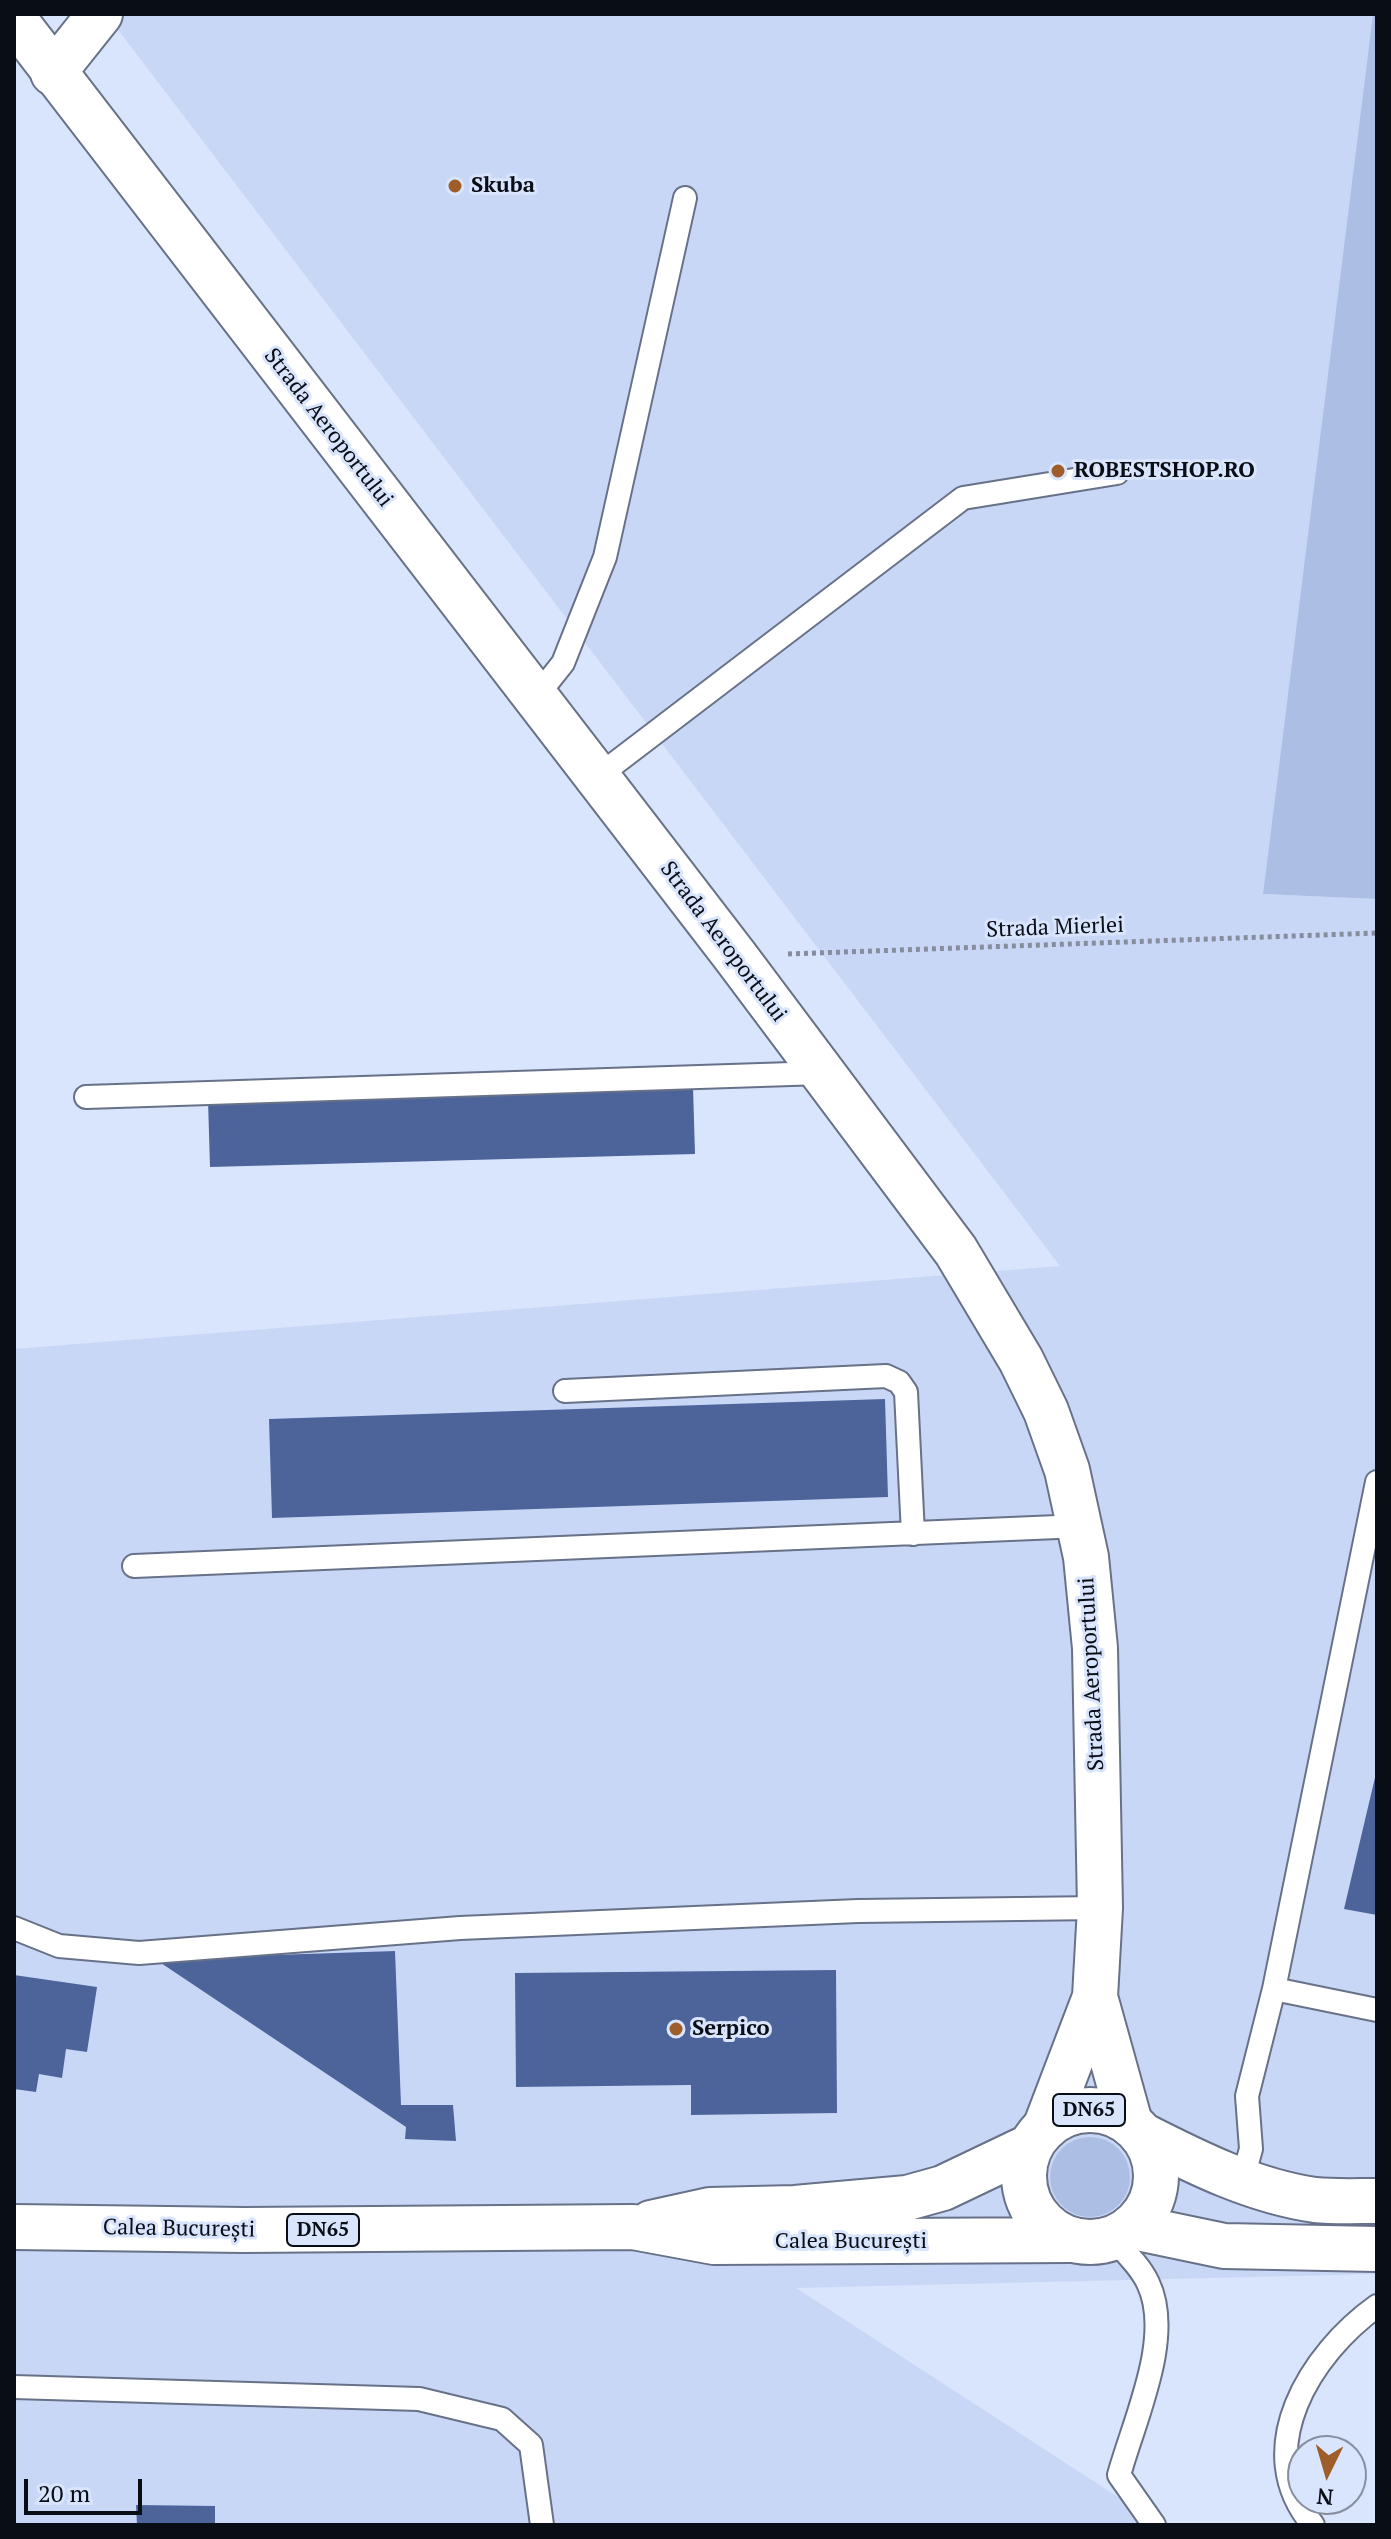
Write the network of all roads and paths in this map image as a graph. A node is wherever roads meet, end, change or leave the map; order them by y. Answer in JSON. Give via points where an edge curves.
{"nodes":[{"id":1,"x":100,"y":14,"type":"edge"},
{"id":2,"x":14,"y":19,"type":"edge"},
{"id":3,"x":53,"y":73,"type":"junction"},
{"id":4,"x":685,"y":198,"type":"dead end"},
{"id":5,"x":1117,"y":473,"type":"dead end"},
{"id":6,"x":536,"y":697,"type":"junction"},
{"id":7,"x":597,"y":777,"type":"junction"},
{"id":8,"x":1377,"y":933,"type":"edge"},
{"id":9,"x":735,"y":956,"type":"junction"},
{"id":10,"x":822,"y":1073,"type":"junction"},
{"id":11,"x":86,"y":1097,"type":"dead end"},
{"id":12,"x":565,"y":1391,"type":"dead end"},
{"id":13,"x":1377,"y":1482,"type":"edge"},
{"id":14,"x":1081,"y":1526,"type":"junction"},
{"id":15,"x":913,"y":1534,"type":"junction"},
{"id":16,"x":134,"y":1566,"type":"dead end"},
{"id":17,"x":1100,"y":1908,"type":"junction"},
{"id":18,"x":14,"y":1928,"type":"edge"},
{"id":19,"x":1274,"y":1989,"type":"junction"},
{"id":20,"x":1095,"y":1997,"type":"junction"},
{"id":21,"x":1377,"y":2010,"type":"edge"},
{"id":22,"x":1136,"y":2129,"type":"junction"},
{"id":23,"x":1038,"y":2137,"type":"junction"},
{"id":24,"x":1242,"y":2181,"type":"junction"},
{"id":25,"x":1377,"y":2201,"type":"edge"},
{"id":26,"x":14,"y":2227,"type":"edge"},
{"id":27,"x":633,"y":2227,"type":"junction"},
{"id":28,"x":1123,"y":2233,"type":"junction"},
{"id":29,"x":1070,"y":2240,"type":"junction"},
{"id":30,"x":1377,"y":2249,"type":"edge"},
{"id":31,"x":1377,"y":2306,"type":"edge"},
{"id":32,"x":14,"y":2387,"type":"edge"},
{"id":33,"x":542,"y":2525,"type":"edge"},
{"id":34,"x":1154,"y":2525,"type":"edge"},
{"id":35,"x":1313,"y":2525,"type":"edge"}],
"edges":[{"from":1,"to":3,"type":"main road"},
{"from":2,"to":3,"type":"main road","name":"Strada Aeroportului"},
{"from":3,"to":6,"type":"main road","name":"Strada Aeroportului"},
{"from":4,"to":6,"type":"lane","via":[[605,557],[563,663]]},
{"from":5,"to":7,"type":"lane","via":[[963,498]]},
{"from":6,"to":7,"type":"main road","name":"Strada Aeroportului"},
{"from":7,"to":9,"type":"main road","name":"Strada Aeroportului"},
{"from":8,"to":9,"type":"path","name":"Strada Mierlei"},
{"from":9,"to":10,"type":"main road","name":"Strada Aeroportului"},
{"from":10,"to":11,"type":"lane"},
{"from":10,"to":14,"type":"main road","name":"Strada Aeroportului","via":[[956,1251],[992,1308],[1046,1411]]},
{"from":12,"to":15,"type":"lane","via":[[886,1376],[906,1392]]},
{"from":13,"to":19,"type":"lane"},
{"from":14,"to":15,"type":"lane"},
{"from":14,"to":17,"type":"main road","name":"Strada Aeroportului","via":[[1095,1648]]},
{"from":15,"to":16,"type":"lane"},
{"from":17,"to":18,"type":"lane","via":[[858,1911],[460,1928],[139,1953],[59,1946]]},
{"from":17,"to":20,"type":"main road","name":"Strada Aeroportului"},
{"from":19,"to":21,"type":"lane"},
{"from":19,"to":24,"type":"lane","via":[[1247,2096],[1251,2149]]},
{"from":20,"to":22,"type":"main road","name":"Strada Aeroportului"},
{"from":20,"to":23,"type":"main road","name":"Strada Aeroportului"},
{"from":22,"to":23,"type":"main road","number":"DN65","via":[[1109,2113],[1087,2110],[1064,2115]]},
{"from":22,"to":24,"type":"main road","number":"DN65"},
{"from":22,"to":28,"type":"main road","number":"DN65","via":[[1152,2153],[1156,2183],[1146,2212]]},
{"from":23,"to":27,"type":"main road","name":"Calea București","number":"DN65","via":[[943,2188],[907,2198],[710,2210]]},
{"from":23,"to":29,"type":"main road","number":"DN65","via":[[1024,2169],[1030,2202],[1050,2229]]},
{"from":24,"to":25,"type":"main road","number":"DN65","via":[[1317,2200]]},
{"from":26,"to":27,"type":"main road","name":"Calea București","number":"DN65"},
{"from":27,"to":29,"type":"main road","name":"Calea București","number":"DN65","via":[[714,2242]]},
{"from":28,"to":29,"type":"main road","number":"DN65","via":[[1092,2243]]},
{"from":28,"to":30,"type":"main road","via":[[1224,2246]]},
{"from":28,"to":34,"type":"lane","via":[[1148,2283],[1158,2339],[1119,2475]]},
{"from":31,"to":35,"type":"lane","via":[[1315,2365],[1296,2401],[1286,2448],[1292,2490]]},
{"from":32,"to":33,"type":"lane","via":[[419,2399],[502,2419],[531,2445]]}]}
